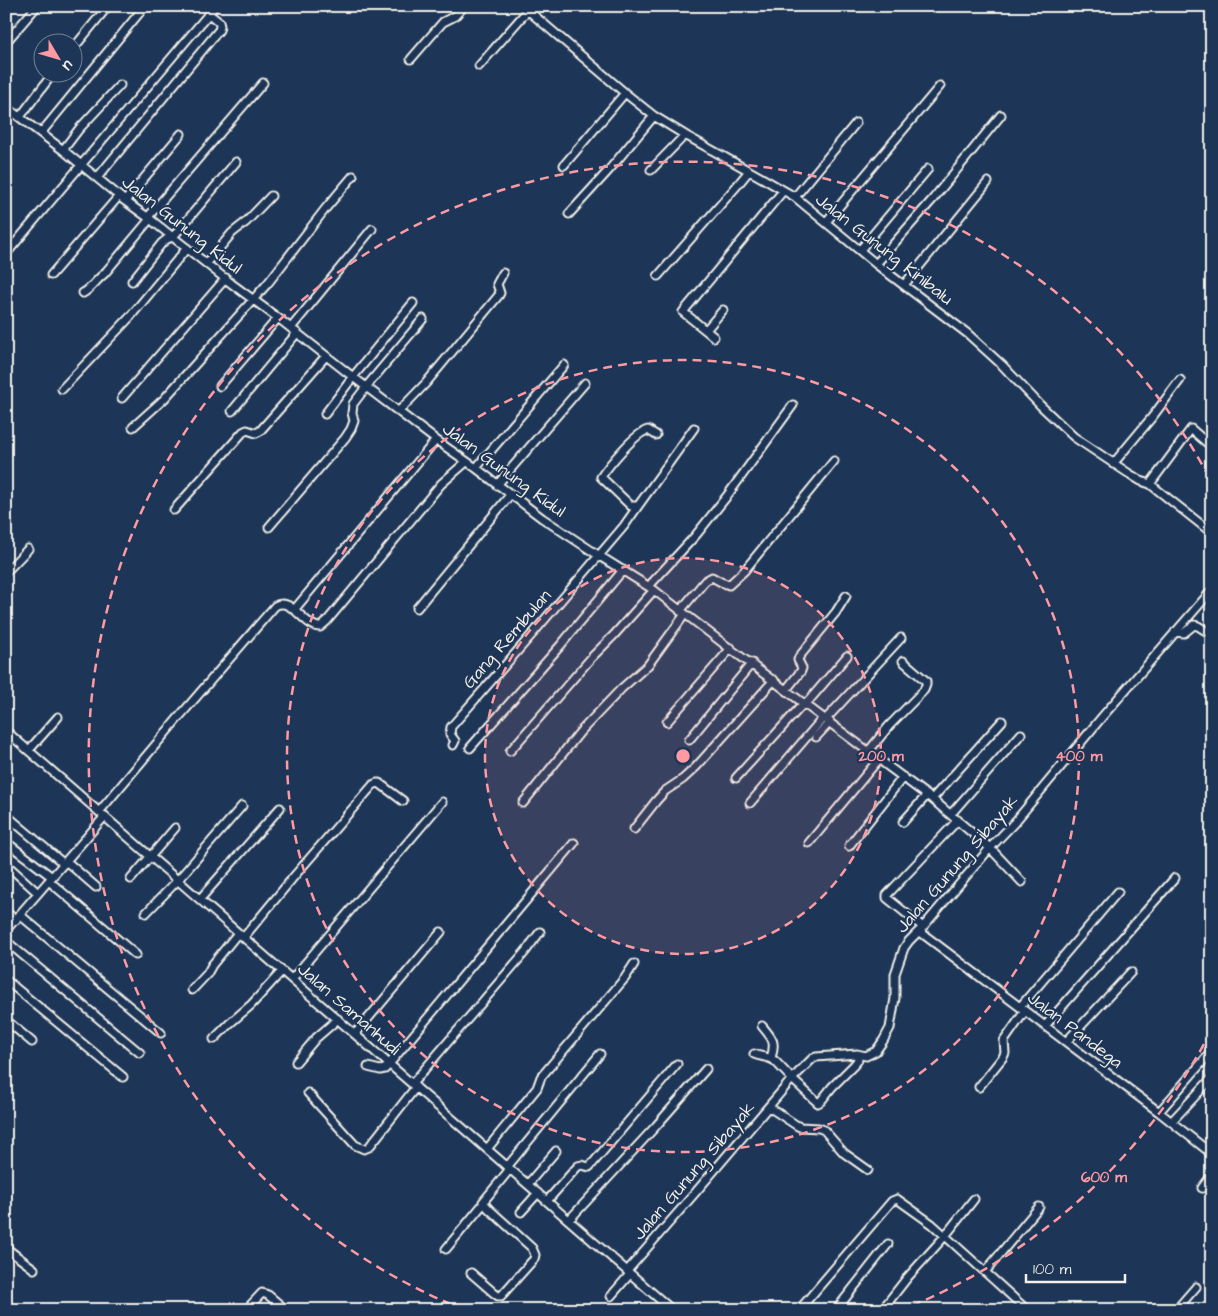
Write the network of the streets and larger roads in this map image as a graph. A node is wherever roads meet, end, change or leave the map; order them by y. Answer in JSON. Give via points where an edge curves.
{"nodes":[{"id":1,"x":37,"y":6,"type":"edge"},
{"id":2,"x":108,"y":6,"type":"edge"},
{"id":3,"x":145,"y":6,"type":"edge"},
{"id":4,"x":464,"y":6,"type":"edge"},
{"id":5,"x":525,"y":8,"type":"edge"},
{"id":6,"x":82,"y":38,"type":"edge"},
{"id":7,"x":6,"y":42,"type":"edge"},
{"id":8,"x":411,"y":60,"type":"dead end"},
{"id":9,"x":479,"y":66,"type":"dead end"},
{"id":10,"x":46,"y":82,"type":"edge"},
{"id":11,"x":264,"y":83,"type":"dead end"},
{"id":12,"x":120,"y":85,"type":"dead end"},
{"id":13,"x":940,"y":86,"type":"dead end"},
{"id":14,"x":625,"y":93,"type":"junction"},
{"id":15,"x":6,"y":107,"type":"edge"},
{"id":16,"x":1001,"y":115,"type":"dead end"},
{"id":17,"x":654,"y":116,"type":"junction"},
{"id":18,"x":20,"y":117,"type":"junction"},
{"id":19,"x":856,"y":123,"type":"dead end"},
{"id":20,"x":41,"y":133,"type":"junction"},
{"id":21,"x":181,"y":134,"type":"dead end"},
{"id":22,"x":685,"y":136,"type":"junction"},
{"id":23,"x":63,"y":150,"type":"junction"},
{"id":24,"x":236,"y":162,"type":"dead end"},
{"id":25,"x":81,"y":165,"type":"junction"},
{"id":26,"x":564,"y":165,"type":"dead end"},
{"id":27,"x":928,"y":169,"type":"dead end"},
{"id":28,"x":651,"y":170,"type":"dead end"},
{"id":29,"x":749,"y":171,"type":"junction"},
{"id":30,"x":354,"y":176,"type":"dead end"},
{"id":31,"x":97,"y":178,"type":"junction"},
{"id":32,"x":988,"y":182,"type":"dead end"},
{"id":33,"x":784,"y":192,"type":"junction"},
{"id":34,"x":271,"y":196,"type":"dead end"},
{"id":35,"x":122,"y":198,"type":"junction"},
{"id":36,"x":795,"y":198,"type":"junction"},
{"id":37,"x":569,"y":214,"type":"dead end"},
{"id":38,"x":149,"y":218,"type":"junction"},
{"id":39,"x":826,"y":222,"type":"junction"},
{"id":40,"x":372,"y":229,"type":"dead end"},
{"id":41,"x":173,"y":237,"type":"junction"},
{"id":42,"x":187,"y":248,"type":"junction"},
{"id":43,"x":860,"y":250,"type":"junction"},
{"id":44,"x":6,"y":254,"type":"edge"},
{"id":45,"x":208,"y":263,"type":"junction"},
{"id":46,"x":876,"y":264,"type":"junction"},
{"id":47,"x":503,"y":273,"type":"dead end"},
{"id":48,"x":51,"y":275,"type":"dead end"},
{"id":49,"x":658,"y":276,"type":"dead end"},
{"id":50,"x":226,"y":278,"type":"junction"},
{"id":51,"x":132,"y":281,"type":"dead end"},
{"id":52,"x":904,"y":285,"type":"junction"},
{"id":53,"x":83,"y":293,"type":"dead end"},
{"id":54,"x":253,"y":299,"type":"junction"},
{"id":55,"x":413,"y":303,"type":"dead end"},
{"id":56,"x":722,"y":310,"type":"dead end"},
{"id":57,"x":278,"y":318,"type":"junction"},
{"id":58,"x":424,"y":319,"type":"dead end"},
{"id":59,"x":294,"y":330,"type":"junction"},
{"id":60,"x":706,"y":330,"type":"junction"},
{"id":61,"x":714,"y":337,"type":"dead end"},
{"id":62,"x":326,"y":356,"type":"junction"},
{"id":63,"x":564,"y":365,"type":"dead end"},
{"id":64,"x":353,"y":377,"type":"junction"},
{"id":65,"x":1180,"y":380,"type":"dead end"},
{"id":66,"x":585,"y":383,"type":"dead end"},
{"id":67,"x":220,"y":386,"type":"dead end"},
{"id":68,"x":366,"y":387,"type":"junction"},
{"id":69,"x":62,"y":389,"type":"dead end"},
{"id":70,"x":122,"y":398,"type":"dead end"},
{"id":71,"x":792,"y":405,"type":"dead end"},
{"id":72,"x":232,"y":411,"type":"dead end"},
{"id":73,"x":399,"y":411,"type":"junction"},
{"id":74,"x":325,"y":414,"type":"dead end"},
{"id":75,"x":133,"y":427,"type":"dead end"},
{"id":76,"x":694,"y":428,"type":"dead end"},
{"id":77,"x":656,"y":435,"type":"dead end"},
{"id":78,"x":436,"y":440,"type":"junction"},
{"id":79,"x":1212,"y":447,"type":"edge"},
{"id":80,"x":834,"y":461,"type":"dead end"},
{"id":81,"x":466,"y":462,"type":"junction"},
{"id":82,"x":1113,"y":464,"type":"junction"},
{"id":83,"x":476,"y":468,"type":"junction"},
{"id":84,"x":1150,"y":484,"type":"junction"},
{"id":85,"x":497,"y":485,"type":"junction"},
{"id":86,"x":510,"y":495,"type":"junction"},
{"id":87,"x":638,"y":506,"type":"junction"},
{"id":88,"x":174,"y":510,"type":"dead end"},
{"id":89,"x":269,"y":527,"type":"dead end"},
{"id":90,"x":1212,"y":533,"type":"edge"},
{"id":91,"x":28,"y":549,"type":"dead end"},
{"id":92,"x":598,"y":555,"type":"junction"},
{"id":93,"x":623,"y":570,"type":"junction"},
{"id":94,"x":6,"y":572,"type":"edge"},
{"id":95,"x":652,"y":588,"type":"junction"},
{"id":96,"x":1212,"y":590,"type":"edge"},
{"id":97,"x":846,"y":596,"type":"dead end"},
{"id":98,"x":417,"y":608,"type":"dead end"},
{"id":99,"x":294,"y":610,"type":"junction"},
{"id":100,"x":683,"y":612,"type":"junction"},
{"id":101,"x":1206,"y":631,"type":"dead end"},
{"id":102,"x":1175,"y":632,"type":"junction"},
{"id":103,"x":901,"y":638,"type":"dead end"},
{"id":104,"x":731,"y":648,"type":"junction"},
{"id":105,"x":847,"y":656,"type":"dead end"},
{"id":106,"x":903,"y":661,"type":"dead end"},
{"id":107,"x":752,"y":663,"type":"junction"},
{"id":108,"x":774,"y":680,"type":"junction"},
{"id":109,"x":786,"y":690,"type":"junction"},
{"id":110,"x":805,"y":703,"type":"junction"},
{"id":111,"x":58,"y":717,"type":"dead end"},
{"id":112,"x":826,"y":720,"type":"junction"},
{"id":113,"x":667,"y":722,"type":"dead end"},
{"id":114,"x":1002,"y":722,"type":"dead end"},
{"id":115,"x":6,"y":730,"type":"edge"},
{"id":116,"x":1022,"y":734,"type":"dead end"},
{"id":117,"x":816,"y":738,"type":"dead end"},
{"id":118,"x":688,"y":740,"type":"dead end"},
{"id":119,"x":453,"y":745,"type":"dead end"},
{"id":120,"x":470,"y":748,"type":"dead end"},
{"id":121,"x":29,"y":750,"type":"junction"},
{"id":122,"x":510,"y":751,"type":"dead end"},
{"id":123,"x":868,"y":752,"type":"junction"},
{"id":124,"x":879,"y":759,"type":"junction"},
{"id":125,"x":903,"y":777,"type":"junction"},
{"id":126,"x":736,"y":778,"type":"dead end"},
{"id":127,"x":930,"y":797,"type":"junction"},
{"id":128,"x":403,"y":801,"type":"dead end"},
{"id":129,"x":442,"y":802,"type":"dead end"},
{"id":130,"x":523,"y":803,"type":"dead end"},
{"id":131,"x":750,"y":803,"type":"dead end"},
{"id":132,"x":242,"y":806,"type":"dead end"},
{"id":133,"x":280,"y":808,"type":"dead end"},
{"id":134,"x":102,"y":814,"type":"junction"},
{"id":135,"x":951,"y":814,"type":"junction"},
{"id":136,"x":6,"y":815,"type":"edge"},
{"id":137,"x":958,"y":820,"type":"junction"},
{"id":138,"x":903,"y":822,"type":"dead end"},
{"id":139,"x":175,"y":828,"type":"dead end"},
{"id":140,"x":634,"y":829,"type":"dead end"},
{"id":141,"x":6,"y":842,"type":"edge"},
{"id":142,"x":574,"y":843,"type":"dead end"},
{"id":143,"x":809,"y":843,"type":"dead end"},
{"id":144,"x":849,"y":846,"type":"dead end"},
{"id":145,"x":990,"y":848,"type":"junction"},
{"id":146,"x":151,"y":856,"type":"junction"},
{"id":147,"x":65,"y":862,"type":"junction"},
{"id":148,"x":6,"y":864,"type":"edge"},
{"id":149,"x":1175,"y":878,"type":"dead end"},
{"id":150,"x":50,"y":879,"type":"junction"},
{"id":151,"x":131,"y":880,"type":"dead end"},
{"id":152,"x":178,"y":880,"type":"junction"},
{"id":153,"x":1022,"y":882,"type":"dead end"},
{"id":154,"x":96,"y":887,"type":"dead end"},
{"id":155,"x":1118,"y":892,"type":"dead end"},
{"id":156,"x":38,"y":893,"type":"junction"},
{"id":157,"x":200,"y":899,"type":"junction"},
{"id":158,"x":6,"y":912,"type":"edge"},
{"id":159,"x":146,"y":913,"type":"dead end"},
{"id":160,"x":18,"y":917,"type":"junction"},
{"id":161,"x":921,"y":929,"type":"junction"},
{"id":162,"x":6,"y":930,"type":"edge"},
{"id":163,"x":441,"y":932,"type":"dead end"},
{"id":164,"x":540,"y":932,"type":"dead end"},
{"id":165,"x":241,"y":935,"type":"junction"},
{"id":166,"x":6,"y":941,"type":"edge"},
{"id":167,"x":136,"y":955,"type":"dead end"},
{"id":168,"x":634,"y":964,"type":"dead end"},
{"id":169,"x":282,"y":971,"type":"junction"},
{"id":170,"x":1131,"y":972,"type":"dead end"},
{"id":171,"x":292,"y":979,"type":"junction"},
{"id":172,"x":6,"y":980,"type":"edge"},
{"id":173,"x":192,"y":990,"type":"dead end"},
{"id":174,"x":1023,"y":1009,"type":"junction"},
{"id":175,"x":6,"y":1020,"type":"edge"},
{"id":176,"x":338,"y":1020,"type":"junction"},
{"id":177,"x":762,"y":1026,"type":"dead end"},
{"id":178,"x":1045,"y":1026,"type":"junction"},
{"id":179,"x":161,"y":1033,"type":"dead end"},
{"id":180,"x":355,"y":1034,"type":"junction"},
{"id":181,"x":214,"y":1039,"type":"dead end"},
{"id":182,"x":32,"y":1042,"type":"dead end"},
{"id":183,"x":1066,"y":1042,"type":"junction"},
{"id":184,"x":1212,"y":1051,"type":"edge"},
{"id":185,"x":140,"y":1053,"type":"dead end"},
{"id":186,"x":600,"y":1054,"type":"dead end"},
{"id":187,"x":754,"y":1054,"type":"dead end"},
{"id":188,"x":857,"y":1054,"type":"junction"},
{"id":189,"x":771,"y":1058,"type":"junction"},
{"id":190,"x":296,"y":1062,"type":"dead end"},
{"id":191,"x":389,"y":1064,"type":"junction"},
{"id":192,"x":678,"y":1064,"type":"dead end"},
{"id":193,"x":368,"y":1066,"type":"dead end"},
{"id":194,"x":706,"y":1069,"type":"dead end"},
{"id":195,"x":123,"y":1077,"type":"dead end"},
{"id":196,"x":1212,"y":1078,"type":"edge"},
{"id":197,"x":792,"y":1079,"type":"junction"},
{"id":198,"x":414,"y":1086,"type":"junction"},
{"id":199,"x":979,"y":1087,"type":"dead end"},
{"id":200,"x":308,"y":1093,"type":"dead end"},
{"id":201,"x":769,"y":1107,"type":"junction"},
{"id":202,"x":1159,"y":1112,"type":"junction"},
{"id":203,"x":1172,"y":1122,"type":"junction"},
{"id":204,"x":487,"y":1149,"type":"junction"},
{"id":205,"x":556,"y":1151,"type":"dead end"},
{"id":206,"x":1212,"y":1154,"type":"edge"},
{"id":207,"x":509,"y":1168,"type":"junction"},
{"id":208,"x":868,"y":1170,"type":"dead end"},
{"id":209,"x":1212,"y":1175,"type":"edge"},
{"id":210,"x":528,"y":1184,"type":"junction"},
{"id":211,"x":1202,"y":1188,"type":"dead end"},
{"id":212,"x":538,"y":1193,"type":"junction"},
{"id":213,"x":974,"y":1199,"type":"dead end"},
{"id":214,"x":547,"y":1201,"type":"junction"},
{"id":215,"x":484,"y":1203,"type":"junction"},
{"id":216,"x":1039,"y":1207,"type":"dead end"},
{"id":217,"x":521,"y":1212,"type":"dead end"},
{"id":218,"x":569,"y":1220,"type":"junction"},
{"id":219,"x":945,"y":1236,"type":"junction"},
{"id":220,"x":888,"y":1244,"type":"dead end"},
{"id":221,"x":6,"y":1248,"type":"edge"},
{"id":222,"x":446,"y":1249,"type":"dead end"},
{"id":223,"x":34,"y":1269,"type":"dead end"},
{"id":224,"x":629,"y":1272,"type":"junction"},
{"id":225,"x":985,"y":1272,"type":"junction"},
{"id":226,"x":471,"y":1273,"type":"dead end"},
{"id":227,"x":1196,"y":1287,"type":"dead end"},
{"id":228,"x":611,"y":1296,"type":"dead end"},
{"id":229,"x":246,"y":1310,"type":"edge"},
{"id":230,"x":286,"y":1310,"type":"edge"},
{"id":231,"x":672,"y":1310,"type":"edge"},
{"id":232,"x":799,"y":1310,"type":"edge"},
{"id":233,"x":836,"y":1310,"type":"edge"},
{"id":234,"x":882,"y":1310,"type":"edge"},
{"id":235,"x":1028,"y":1310,"type":"edge"},
{"id":236,"x":1176,"y":1310,"type":"edge"}],
"edges":[{"from":1,"to":7,"type":"street"},
{"from":2,"to":6,"type":"street"},
{"from":3,"to":20,"type":"street"},
{"from":4,"to":8,"type":"street","via":[[443,22]]},
{"from":5,"to":9,"type":"street"},
{"from":5,"to":14,"type":"street","name":"Jalan Gunung Kinibalu"},
{"from":10,"to":18,"type":"street"},
{"from":11,"to":38,"type":"street"},
{"from":12,"to":23,"type":"street"},
{"from":13,"to":39,"type":"street"},
{"from":14,"to":17,"type":"street","name":"Jalan Gunung Kinibalu"},
{"from":14,"to":26,"type":"street"},
{"from":15,"to":18,"type":"street","name":"Jalan Gunung Kidul"},
{"from":16,"to":46,"type":"street"},
{"from":17,"to":22,"type":"street","name":"Jalan Gunung Kinibalu"},
{"from":17,"to":37,"type":"street"},
{"from":18,"to":20,"type":"street","name":"Jalan Gunung Kidul"},
{"from":19,"to":36,"type":"street"},
{"from":20,"to":23,"type":"street","name":"Jalan Gunung Kidul"},
{"from":21,"to":35,"type":"street"},
{"from":22,"to":28,"type":"street"},
{"from":22,"to":29,"type":"street","name":"Jalan Gunung Kinibalu"},
{"from":23,"to":25,"type":"street","name":"Jalan Gunung Kidul"},
{"from":24,"to":41,"type":"street"},
{"from":25,"to":31,"type":"street","name":"Jalan Gunung Kidul"},
{"from":25,"to":31,"type":"street","via":[[211,12],[219,22],[219,30]]},
{"from":25,"to":44,"type":"street"},
{"from":27,"to":43,"type":"street"},
{"from":29,"to":33,"type":"street","name":"Jalan Gunung Kinibalu"},
{"from":29,"to":49,"type":"street"},
{"from":30,"to":54,"type":"street"},
{"from":31,"to":35,"type":"street","name":"Jalan Gunung Kidul"},
{"from":32,"to":52,"type":"street"},
{"from":33,"to":36,"type":"street","name":"Jalan Gunung Kinibalu"},
{"from":33,"to":60,"type":"street","via":[[684,312]]},
{"from":34,"to":45,"type":"street","via":[[232,233]]},
{"from":35,"to":38,"type":"street","name":"Jalan Gunung Kidul"},
{"from":35,"to":48,"type":"street"},
{"from":36,"to":39,"type":"street","name":"Jalan Gunung Kinibalu"},
{"from":38,"to":41,"type":"street","name":"Jalan Gunung Kidul"},
{"from":38,"to":53,"type":"street","via":[[104,274]]},
{"from":39,"to":43,"type":"street","name":"Jalan Gunung Kinibalu"},
{"from":40,"to":59,"type":"street"},
{"from":41,"to":42,"type":"street","name":"Jalan Gunung Kidul"},
{"from":41,"to":51,"type":"street","via":[[162,242]]},
{"from":42,"to":45,"type":"street","name":"Jalan Gunung Kidul"},
{"from":42,"to":69,"type":"street","via":[[130,317]]},
{"from":43,"to":46,"type":"street","name":"Jalan Gunung Kinibalu"},
{"from":45,"to":50,"type":"street","name":"Jalan Gunung Kidul"},
{"from":46,"to":52,"type":"street","name":"Jalan Gunung Kinibalu"},
{"from":47,"to":73,"type":"street","via":[[497,284],[500,293],[495,300]]},
{"from":50,"to":54,"type":"street","name":"Jalan Gunung Kidul"},
{"from":50,"to":70,"type":"street"},
{"from":52,"to":82,"type":"street","name":"Jalan Gunung Kinibalu","via":[[968,334],[1074,437]]},
{"from":54,"to":57,"type":"street","name":"Jalan Gunung Kidul"},
{"from":54,"to":75,"type":"street","via":[[164,399]]},
{"from":55,"to":64,"type":"street"},
{"from":56,"to":60,"type":"street"},
{"from":57,"to":59,"type":"street","name":"Jalan Gunung Kidul"},
{"from":57,"to":67,"type":"street"},
{"from":58,"to":68,"type":"street"},
{"from":59,"to":62,"type":"street","name":"Jalan Gunung Kidul"},
{"from":59,"to":72,"type":"street"},
{"from":60,"to":61,"type":"street"},
{"from":62,"to":64,"type":"street","name":"Jalan Gunung Kidul"},
{"from":62,"to":88,"type":"street","via":[[260,431],[243,432]]},
{"from":63,"to":83,"type":"street"},
{"from":64,"to":68,"type":"street","name":"Jalan Gunung Kidul"},
{"from":64,"to":74,"type":"street"},
{"from":65,"to":82,"type":"street"},
{"from":66,"to":85,"type":"street"},
{"from":68,"to":73,"type":"street","name":"Jalan Gunung Kidul"},
{"from":68,"to":89,"type":"street","via":[[353,404],[354,421],[345,438]]},
{"from":71,"to":95,"type":"street","via":[[727,496]]},
{"from":73,"to":78,"type":"street","name":"Jalan Gunung Kidul"},
{"from":76,"to":87,"type":"street","name":"Gang Rembulan"},
{"from":77,"to":87,"type":"street","via":[[648,430],[642,432],[601,477],[631,506]]},
{"from":78,"to":81,"type":"street","name":"Jalan Gunung Kidul"},
{"from":78,"to":99,"type":"street"},
{"from":79,"to":84,"type":"street","via":[[1191,430]]},
{"from":80,"to":100,"type":"street","via":[[734,582],[729,585],[712,577],[708,579]]},
{"from":81,"to":83,"type":"street","name":"Jalan Gunung Kidul"},
{"from":81,"to":99,"type":"street","via":[[440,484],[324,624],[318,628]]},
{"from":82,"to":84,"type":"street","name":"Jalan Gunung Kinibalu"},
{"from":83,"to":85,"type":"street","name":"Jalan Gunung Kidul"},
{"from":84,"to":90,"type":"street","name":"Jalan Gunung Kinibalu"},
{"from":85,"to":86,"type":"street","name":"Jalan Gunung Kidul"},
{"from":86,"to":92,"type":"street","name":"Jalan Gunung Kidul"},
{"from":86,"to":98,"type":"street"},
{"from":87,"to":92,"type":"street","name":"Gang Rembulan"},
{"from":91,"to":94,"type":"street"},
{"from":92,"to":93,"type":"street","name":"Jalan Gunung Kidul"},
{"from":92,"to":119,"type":"street","name":"Gang Rembulan","via":[[452,727]]},
{"from":93,"to":95,"type":"street","name":"Jalan Gunung Kidul"},
{"from":93,"to":120,"type":"street"},
{"from":95,"to":100,"type":"street","name":"Jalan Gunung Kidul"},
{"from":95,"to":122,"type":"street"},
{"from":96,"to":102,"type":"street","name":"Jalan Gunung Sibayak"},
{"from":97,"to":109,"type":"street","via":[[799,657],[801,671]]},
{"from":99,"to":134,"type":"street","via":[[281,604],[272,609],[179,717]]},
{"from":100,"to":104,"type":"street","name":"Jalan Gunung Kidul"},
{"from":100,"to":130,"type":"street","via":[[648,665],[580,732]]},
{"from":101,"to":102,"type":"street","via":[[1194,625],[1184,633]]},
{"from":102,"to":145,"type":"street","name":"Jalan Gunung Sibayak"},
{"from":103,"to":112,"type":"street"},
{"from":104,"to":107,"type":"street","name":"Jalan Gunung Kidul"},
{"from":104,"to":113,"type":"street"},
{"from":105,"to":110,"type":"street"},
{"from":106,"to":123,"type":"street","via":[[926,682],[925,687]]},
{"from":107,"to":108,"type":"street","name":"Jalan Gunung Kidul"},
{"from":107,"to":118,"type":"street"},
{"from":108,"to":109,"type":"street","name":"Jalan Gunung Kidul"},
{"from":108,"to":140,"type":"street","via":[[696,767],[665,791]]},
{"from":109,"to":110,"type":"street","name":"Jalan Gunung Kidul"},
{"from":110,"to":112,"type":"street","name":"Jalan Gunung Kidul"},
{"from":110,"to":126,"type":"street"},
{"from":111,"to":121,"type":"street"},
{"from":112,"to":117,"type":"street"},
{"from":112,"to":123,"type":"street","name":"Jalan Gunung Kidul"},
{"from":112,"to":131,"type":"street"},
{"from":114,"to":127,"type":"street"},
{"from":115,"to":121,"type":"street","name":"Jalan Samanhudi"},
{"from":116,"to":135,"type":"street"},
{"from":121,"to":134,"type":"street","name":"Jalan Samanhudi"},
{"from":123,"to":124,"type":"street","name":"Jalan Gunung Kidul"},
{"from":124,"to":125,"type":"street","name":"Jalan Gunung Kidul"},
{"from":124,"to":143,"type":"street"},
{"from":125,"to":127,"type":"street","name":"Jalan Gunung Kidul"},
{"from":125,"to":144,"type":"street"},
{"from":127,"to":135,"type":"street","name":"Jalan Gunung Kidul"},
{"from":127,"to":138,"type":"street"},
{"from":128,"to":165,"type":"street","via":[[379,783],[373,785]]},
{"from":129,"to":171,"type":"street"},
{"from":132,"to":152,"type":"street"},
{"from":133,"to":157,"type":"street"},
{"from":134,"to":146,"type":"street","name":"Jalan Samanhudi"},
{"from":134,"to":147,"type":"street"},
{"from":135,"to":137,"type":"street","name":"Jalan Gunung Kidul"},
{"from":136,"to":147,"type":"street"},
{"from":137,"to":145,"type":"street","name":"Jalan Gunung Kidul"},
{"from":137,"to":161,"type":"street","name":"Jalan Pandega","via":[[887,895]]},
{"from":139,"to":146,"type":"street"},
{"from":141,"to":150,"type":"street"},
{"from":142,"to":191,"type":"street"},
{"from":145,"to":153,"type":"street","name":"Jalan Gunung Kidul"},
{"from":145,"to":161,"type":"street","name":"Jalan Gunung Sibayak"},
{"from":146,"to":151,"type":"street"},
{"from":146,"to":152,"type":"street","name":"Jalan Samanhudi"},
{"from":147,"to":150,"type":"street"},
{"from":147,"to":154,"type":"street"},
{"from":148,"to":156,"type":"street"},
{"from":149,"to":178,"type":"street"},
{"from":150,"to":156,"type":"street"},
{"from":150,"to":167,"type":"street"},
{"from":152,"to":157,"type":"street","name":"Jalan Samanhudi"},
{"from":152,"to":159,"type":"street"},
{"from":155,"to":174,"type":"street"},
{"from":156,"to":160,"type":"street"},
{"from":157,"to":165,"type":"street","name":"Jalan Samanhudi"},
{"from":158,"to":160,"type":"street"},
{"from":160,"to":162,"type":"street"},
{"from":160,"to":179,"type":"street"},
{"from":161,"to":174,"type":"street","name":"Jalan Pandega"},
{"from":161,"to":188,"type":"street","name":"Jalan Gunung Sibayak","via":[[904,948],[895,974],[890,1028],[876,1051],[866,1056]]},
{"from":163,"to":180,"type":"street"},
{"from":164,"to":198,"type":"street"},
{"from":165,"to":169,"type":"street","name":"Jalan Samanhudi"},
{"from":165,"to":173,"type":"street"},
{"from":166,"to":185,"type":"street"},
{"from":168,"to":204,"type":"street","via":[[541,1077],[537,1088]]},
{"from":169,"to":171,"type":"street","name":"Jalan Samanhudi"},
{"from":169,"to":181,"type":"street"},
{"from":170,"to":183,"type":"street"},
{"from":171,"to":176,"type":"street","name":"Jalan Samanhudi"},
{"from":172,"to":195,"type":"street"},
{"from":174,"to":178,"type":"street","name":"Jalan Pandega"},
{"from":174,"to":199,"type":"street","via":[[1004,1041],[1003,1056]]},
{"from":175,"to":182,"type":"street"},
{"from":176,"to":180,"type":"street","name":"Jalan Samanhudi"},
{"from":176,"to":190,"type":"street","via":[[316,1038]]},
{"from":177,"to":189,"type":"street","via":[[773,1039]]},
{"from":178,"to":183,"type":"street","name":"Jalan Pandega"},
{"from":180,"to":191,"type":"street","name":"Jalan Samanhudi"},
{"from":183,"to":202,"type":"street","name":"Jalan Pandega"},
{"from":184,"to":202,"type":"street"},
{"from":186,"to":207,"type":"street"},
{"from":187,"to":189,"type":"street"},
{"from":188,"to":197,"type":"street","name":"Jalan Gunung Sibayak","via":[[816,1057]]},
{"from":188,"to":197,"type":"street","via":[[854,1066],[820,1103]]},
{"from":189,"to":197,"type":"street"},
{"from":191,"to":193,"type":"street","via":[[383,1070]]},
{"from":191,"to":198,"type":"street","name":"Jalan Samanhudi"},
{"from":192,"to":214,"type":"street","via":[[593,1163],[589,1167],[578,1166]]},
{"from":194,"to":218,"type":"street"},
{"from":196,"to":203,"type":"street"},
{"from":197,"to":201,"type":"street","name":"Jalan Gunung Sibayak"},
{"from":198,"to":200,"type":"street","via":[[399,1111],[364,1149],[355,1145]]},
{"from":198,"to":204,"type":"street","name":"Jalan Samanhudi"},
{"from":201,"to":208,"type":"street","via":[[800,1127],[824,1130],[850,1158]]},
{"from":201,"to":224,"type":"street","name":"Jalan Gunung Sibayak"},
{"from":202,"to":203,"type":"street","name":"Jalan Pandega"},
{"from":203,"to":206,"type":"street","name":"Jalan Pandega"},
{"from":204,"to":207,"type":"street","name":"Jalan Samanhudi"},
{"from":205,"to":210,"type":"street"},
{"from":207,"to":210,"type":"street","name":"Jalan Samanhudi"},
{"from":207,"to":215,"type":"street"},
{"from":209,"to":211,"type":"street"},
{"from":210,"to":212,"type":"street","name":"Jalan Samanhudi"},
{"from":212,"to":214,"type":"street","name":"Jalan Samanhudi"},
{"from":212,"to":217,"type":"street"},
{"from":213,"to":219,"type":"street"},
{"from":214,"to":218,"type":"street","name":"Jalan Samanhudi"},
{"from":215,"to":222,"type":"street"},
{"from":215,"to":226,"type":"street","via":[[532,1248],[535,1255],[501,1296]]},
{"from":216,"to":225,"type":"street"},
{"from":218,"to":224,"type":"street","name":"Jalan Samanhudi"},
{"from":219,"to":225,"type":"street"},
{"from":219,"to":232,"type":"street","via":[[894,1199]]},
{"from":219,"to":234,"type":"street"},
{"from":220,"to":233,"type":"street"},
{"from":221,"to":223,"type":"street"},
{"from":224,"to":228,"type":"street","name":"Jalan Gunung Sibayak"},
{"from":224,"to":231,"type":"street","name":"Jalan Samanhudi"},
{"from":225,"to":235,"type":"street"},
{"from":227,"to":236,"type":"street"},
{"from":229,"to":230,"type":"street","via":[[262,1293]]}]}
